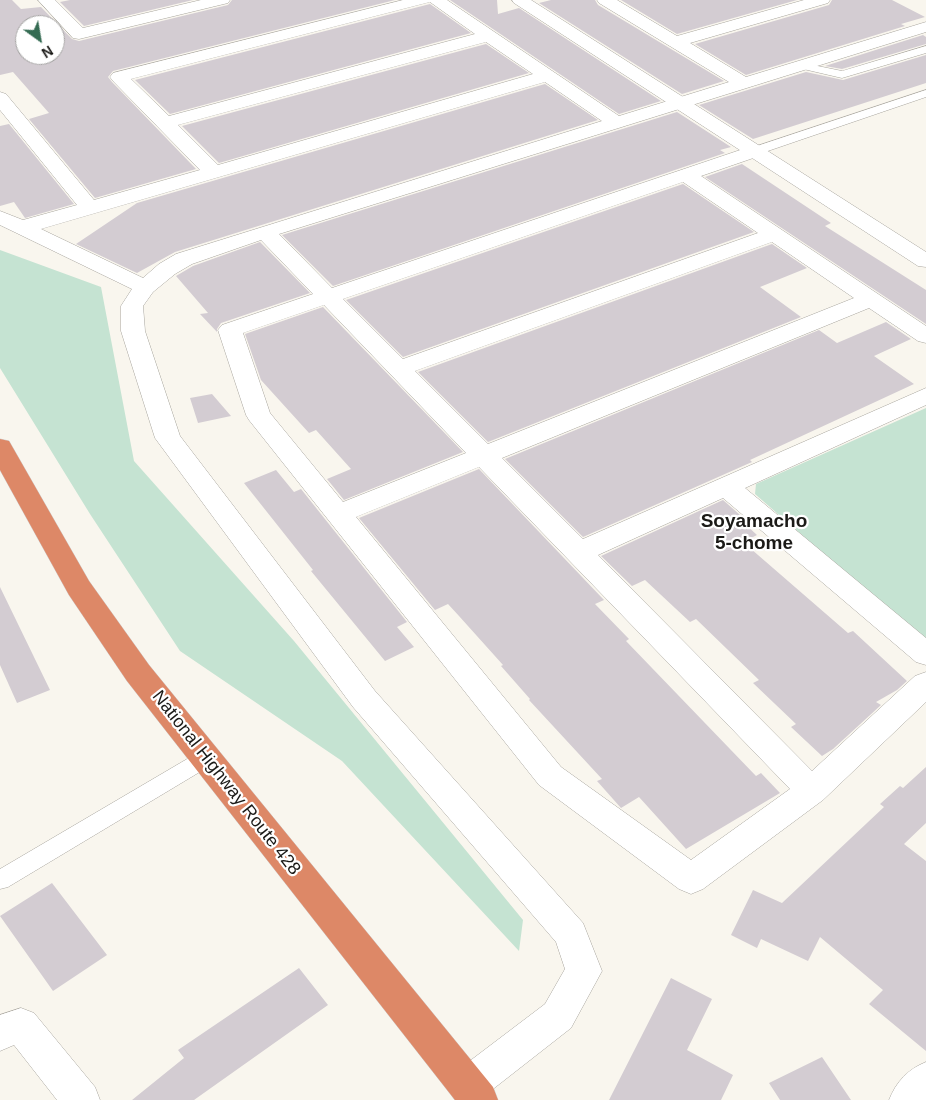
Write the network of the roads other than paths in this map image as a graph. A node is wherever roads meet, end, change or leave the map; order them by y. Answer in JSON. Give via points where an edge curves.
{"nodes":[{"id":1,"x":46,"y":0,"type":"edge"},
{"id":2,"x":222,"y":0,"type":"edge"},
{"id":3,"x":423,"y":0,"type":"edge"},
{"id":4,"x":436,"y":0,"type":"edge"},
{"id":5,"x":520,"y":0,"type":"edge"},
{"id":6,"x":822,"y":0,"type":"edge"},
{"id":7,"x":612,"y":1,"type":"edge"},
{"id":8,"x":926,"y":27,"type":"edge"},
{"id":9,"x":488,"y":36,"type":"junction"},
{"id":10,"x":676,"y":42,"type":"junction"},
{"id":11,"x":926,"y":49,"type":"edge"},
{"id":12,"x":803,"y":66,"type":"junction"},
{"id":13,"x":547,"y":76,"type":"junction"},
{"id":14,"x":745,"y":84,"type":"junction"},
{"id":15,"x":926,"y":93,"type":"edge"},
{"id":16,"x":0,"y":98,"type":"edge"},
{"id":17,"x":680,"y":104,"type":"junction"},
{"id":18,"x":166,"y":123,"type":"junction"},
{"id":19,"x":617,"y":123,"type":"junction"},
{"id":20,"x":755,"y":151,"type":"junction"},
{"id":21,"x":214,"y":172,"type":"junction"},
{"id":22,"x":686,"y":175,"type":"junction"},
{"id":23,"x":90,"y":208,"type":"junction"},
{"id":24,"x":0,"y":217,"type":"edge"},
{"id":25,"x":22,"y":227,"type":"junction"},
{"id":26,"x":265,"y":232,"type":"junction"},
{"id":27,"x":774,"y":234,"type":"junction"},
{"id":28,"x":926,"y":261,"type":"edge"},
{"id":29,"x":145,"y":287,"type":"junction"},
{"id":30,"x":328,"y":295,"type":"junction"},
{"id":31,"x":871,"y":299,"type":"junction"},
{"id":32,"x":926,"y":336,"type":"edge"},
{"id":33,"x":400,"y":368,"type":"junction"},
{"id":34,"x":926,"y":396,"type":"edge"},
{"id":35,"x":0,"y":447,"type":"edge"},
{"id":36,"x":484,"y":455,"type":"junction"},
{"id":37,"x":726,"y":486,"type":"junction"},
{"id":38,"x":339,"y":514,"type":"junction"},
{"id":39,"x":579,"y":552,"type":"junction"},
{"id":40,"x":926,"y":654,"type":"edge"},
{"id":41,"x":926,"y":684,"type":"edge"},
{"id":42,"x":206,"y":758,"type":"junction"},
{"id":43,"x":812,"y":791,"type":"junction"},
{"id":44,"x":0,"y":880,"type":"edge"},
{"id":45,"x":0,"y":1033,"type":"edge"},
{"id":46,"x":926,"y":1080,"type":"edge"},
{"id":47,"x":474,"y":1093,"type":"edge"},
{"id":48,"x":81,"y":1100,"type":"edge"},
{"id":49,"x":908,"y":1100,"type":"edge"}],
"edges":[{"from":1,"to":2,"type":"street","via":[[79,34]]},
{"from":3,"to":18,"type":"street","via":[[120,77]]},
{"from":4,"to":9,"type":"street"},
{"from":5,"to":17,"type":"street"},
{"from":6,"to":10,"type":"street"},
{"from":7,"to":10,"type":"street"},
{"from":8,"to":12,"type":"street"},
{"from":9,"to":13,"type":"street"},
{"from":9,"to":18,"type":"street"},
{"from":10,"to":14,"type":"street"},
{"from":11,"to":12,"type":"lane","via":[[842,75]]},
{"from":12,"to":14,"type":"street"},
{"from":13,"to":19,"type":"street"},
{"from":13,"to":21,"type":"street"},
{"from":14,"to":17,"type":"street"},
{"from":15,"to":20,"type":"lane"},
{"from":16,"to":23,"type":"street"},
{"from":17,"to":19,"type":"street"},
{"from":17,"to":20,"type":"street"},
{"from":18,"to":21,"type":"street"},
{"from":19,"to":26,"type":"street"},
{"from":20,"to":22,"type":"street"},
{"from":20,"to":28,"type":"street"},
{"from":21,"to":23,"type":"street"},
{"from":22,"to":27,"type":"street"},
{"from":22,"to":30,"type":"street"},
{"from":23,"to":25,"type":"street"},
{"from":24,"to":25,"type":"street"},
{"from":25,"to":29,"type":"street"},
{"from":26,"to":29,"type":"street","via":[[184,259]]},
{"from":26,"to":30,"type":"street"},
{"from":27,"to":31,"type":"street"},
{"from":27,"to":33,"type":"street"},
{"from":29,"to":47,"type":"street","via":[[132,306],[133,331],[168,438],[364,699],[571,934],[584,971],[558,1016]]},
{"from":30,"to":33,"type":"street"},
{"from":30,"to":38,"type":"street","via":[[230,330],[258,415]]},
{"from":31,"to":32,"type":"street"},
{"from":31,"to":36,"type":"street"},
{"from":33,"to":36,"type":"street"},
{"from":34,"to":37,"type":"street"},
{"from":35,"to":42,"type":"highway","name":"National Highway Route 428","via":[[79,588],[138,672]]},
{"from":36,"to":38,"type":"street"},
{"from":36,"to":39,"type":"street"},
{"from":37,"to":39,"type":"street"},
{"from":37,"to":40,"type":"street"},
{"from":38,"to":43,"type":"street","via":[[550,776],[691,879]]},
{"from":39,"to":43,"type":"street"},
{"from":41,"to":43,"type":"street"},
{"from":42,"to":44,"type":"lane"},
{"from":42,"to":47,"type":"highway","name":"National Highway Route 428"},
{"from":45,"to":48,"type":"street","via":[[21,1025]]},
{"from":46,"to":49,"type":"street"}]}
